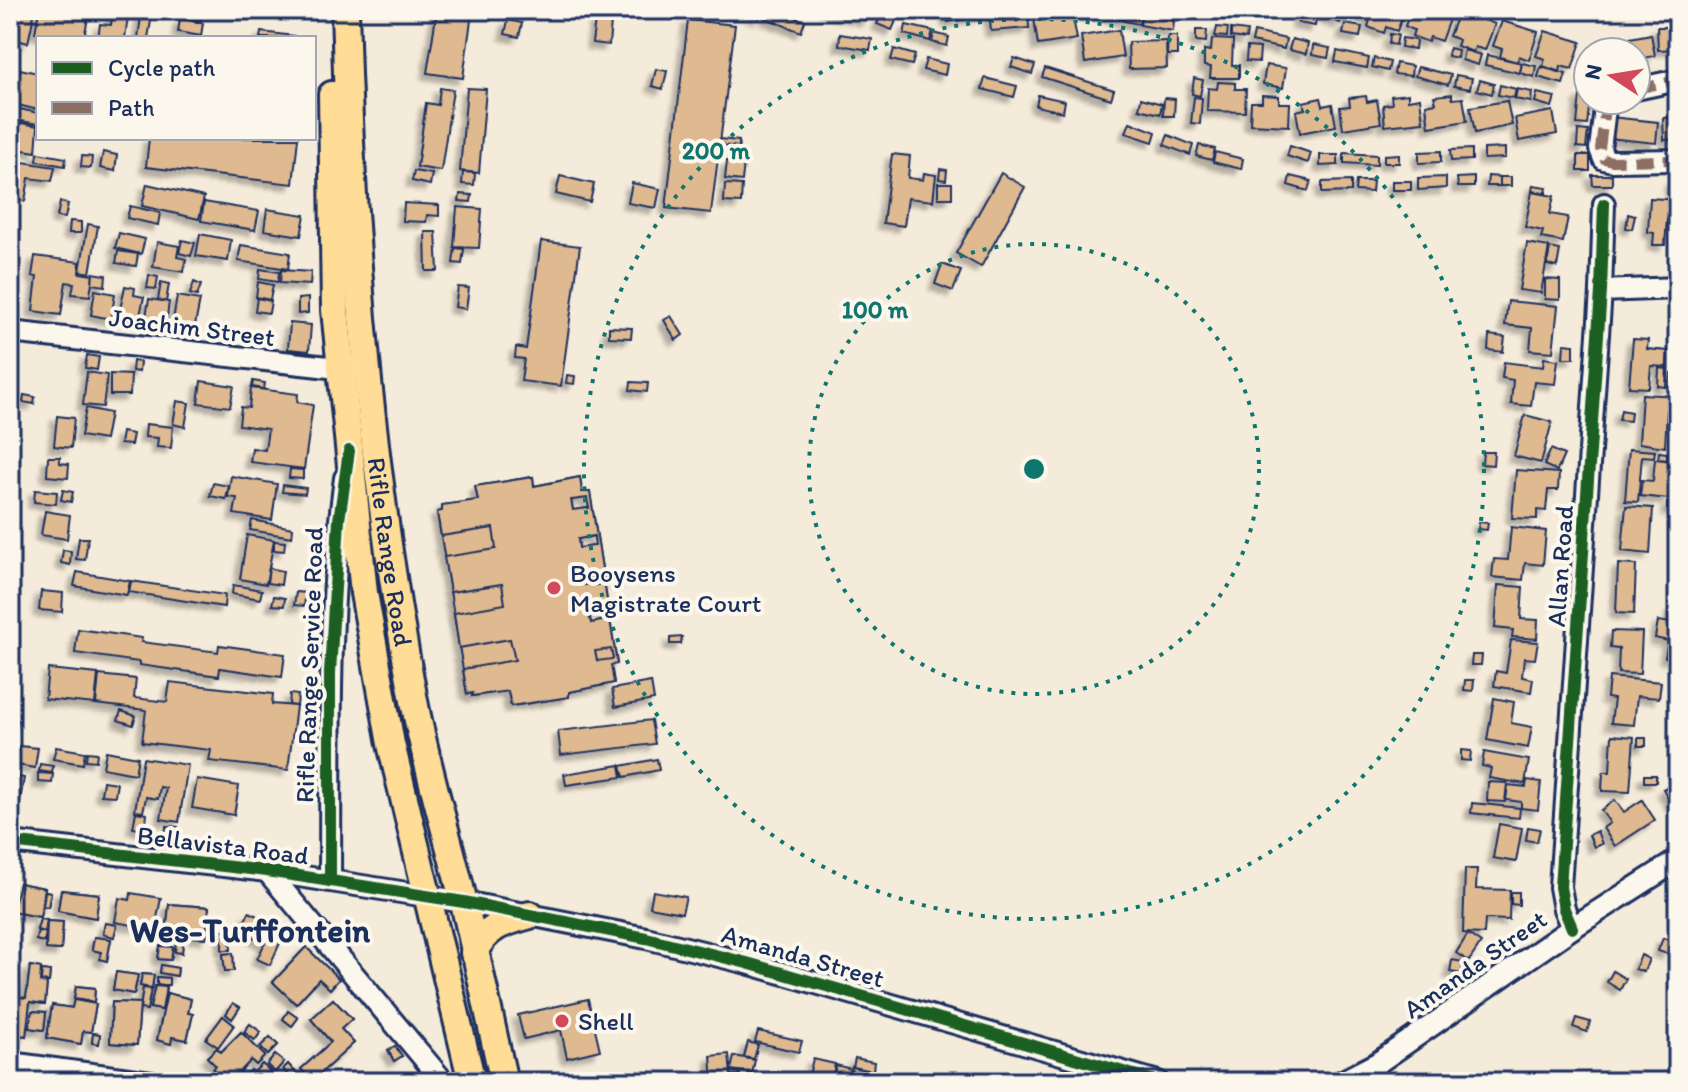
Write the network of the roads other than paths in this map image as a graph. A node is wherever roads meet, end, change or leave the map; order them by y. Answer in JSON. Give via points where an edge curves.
{"nodes":[{"id":1,"x":333,"y":10,"type":"edge"},
{"id":2,"x":345,"y":10,"type":"edge"},
{"id":3,"x":1678,"y":80,"type":"edge"},
{"id":4,"x":1652,"y":86,"type":"edge"},
{"id":5,"x":1604,"y":116,"type":"edge"},
{"id":6,"x":1678,"y":160,"type":"edge"},
{"id":7,"x":1604,"y":204,"type":"dead end"},
{"id":8,"x":1678,"y":288,"type":"edge"},
{"id":9,"x":1601,"y":291,"type":"junction"},
{"id":10,"x":10,"y":332,"type":"edge"},
{"id":11,"x":339,"y":370,"type":"junction"},
{"id":12,"x":369,"y":371,"type":"junction"},
{"id":13,"x":349,"y":451,"type":"junction"},
{"id":14,"x":10,"y":842,"type":"edge"},
{"id":15,"x":1678,"y":860,"type":"edge"},
{"id":16,"x":267,"y":871,"type":"junction"},
{"id":17,"x":330,"y":881,"type":"junction"},
{"id":18,"x":430,"y":897,"type":"junction"},
{"id":19,"x":464,"y":902,"type":"junction"},
{"id":20,"x":530,"y":915,"type":"junction"},
{"id":21,"x":1572,"y":928,"type":"junction"},
{"id":22,"x":474,"y":953,"type":"junction"},
{"id":23,"x":10,"y":1063,"type":"edge"},
{"id":24,"x":442,"y":1080,"type":"dead end"},
{"id":25,"x":151,"y":1082,"type":"edge"},
{"id":26,"x":472,"y":1082,"type":"edge"},
{"id":27,"x":504,"y":1082,"type":"edge"},
{"id":28,"x":1158,"y":1082,"type":"edge"},
{"id":29,"x":1341,"y":1082,"type":"edge"}],
"edges":[{"from":1,"to":11,"type":"main road","name":"Rifle Range Road","via":[[332,253]]},
{"from":2,"to":12,"type":"main road","name":"Rifle Range Road","via":[[356,243]]},
{"from":3,"to":4,"type":"street"},
{"from":5,"to":6,"type":"street","via":[[1600,149],[1604,159]]},
{"from":7,"to":9,"type":"street","name":"Allan Road"},
{"from":8,"to":9,"type":"street"},
{"from":9,"to":21,"type":"street","name":"Allan Road","via":[[1560,887]]},
{"from":10,"to":11,"type":"street","name":"Joachim Street"},
{"from":11,"to":12,"type":"street","name":"Joachim Street"},
{"from":11,"to":13,"type":"main road","name":"Rifle Range Road"},
{"from":12,"to":19,"type":"main road","name":"Rifle Range Road","via":[[377,467],[415,707]]},
{"from":13,"to":17,"type":"street","name":"Rifle Range Service Road","via":[[332,626]]},
{"from":13,"to":18,"type":"main road","name":"Rifle Range Road","via":[[377,671]]},
{"from":14,"to":16,"type":"street","name":"Bellavista Road"},
{"from":15,"to":21,"type":"street","name":"Amanda Street"},
{"from":16,"to":17,"type":"street","name":"Bellavista Road"},
{"from":16,"to":24,"type":"street"},
{"from":17,"to":18,"type":"street","name":"Bellavista Road"},
{"from":18,"to":19,"type":"street","name":"Amanda Street"},
{"from":18,"to":26,"type":"main road","name":"Rifle Range Road"},
{"from":19,"to":20,"type":"street","name":"Amanda Street"},
{"from":19,"to":22,"type":"main road","name":"Rifle Range Road"},
{"from":20,"to":22,"type":"main road","via":[[501,922]]},
{"from":20,"to":28,"type":"street","name":"Amanda Street","via":[[693,948]]},
{"from":21,"to":29,"type":"street","name":"Amanda Street","via":[[1376,1064]]},
{"from":22,"to":27,"type":"main road","name":"Rifle Range Road"},
{"from":23,"to":25,"type":"street"}]}
